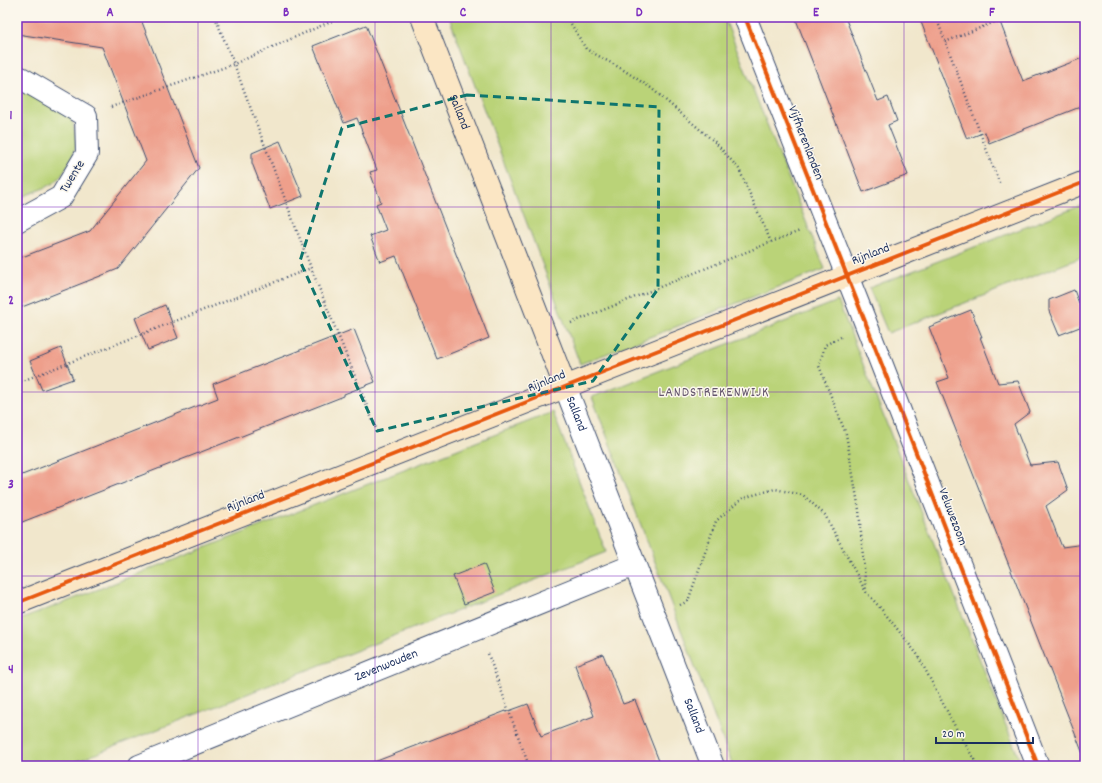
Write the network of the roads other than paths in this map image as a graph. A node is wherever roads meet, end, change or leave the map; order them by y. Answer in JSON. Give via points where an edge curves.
{"nodes":[{"id":1,"x":422,"y":17,"type":"edge"},
{"id":2,"x":745,"y":17,"type":"edge"},
{"id":3,"x":17,"y":80,"type":"edge"},
{"id":4,"x":1085,"y":182,"type":"edge"},
{"id":5,"x":17,"y":221,"type":"edge"},
{"id":6,"x":846,"y":276,"type":"junction"},
{"id":7,"x":565,"y":386,"type":"junction"},
{"id":8,"x":634,"y":565,"type":"junction"},
{"id":9,"x":17,"y":603,"type":"edge"},
{"id":10,"x":139,"y":766,"type":"edge"},
{"id":11,"x":713,"y":766,"type":"edge"},
{"id":12,"x":1038,"y":766,"type":"edge"}],
"edges":[{"from":1,"to":7,"type":"street","name":"Salland"},
{"from":2,"to":6,"type":"street","name":"Vijfherenlanden"},
{"from":3,"to":5,"type":"street","name":"Twente","via":[[21,78],[86,116],[88,154],[61,197]]},
{"from":4,"to":6,"type":"street","name":"Rijnland"},
{"from":6,"to":7,"type":"street","name":"Rijnland"},
{"from":6,"to":12,"type":"street","name":"Veluwezoom"},
{"from":7,"to":8,"type":"street","name":"Salland"},
{"from":7,"to":9,"type":"street","name":"Rijnland"},
{"from":8,"to":10,"type":"street","name":"Zevenwouden"},
{"from":8,"to":11,"type":"street","name":"Salland"}]}
